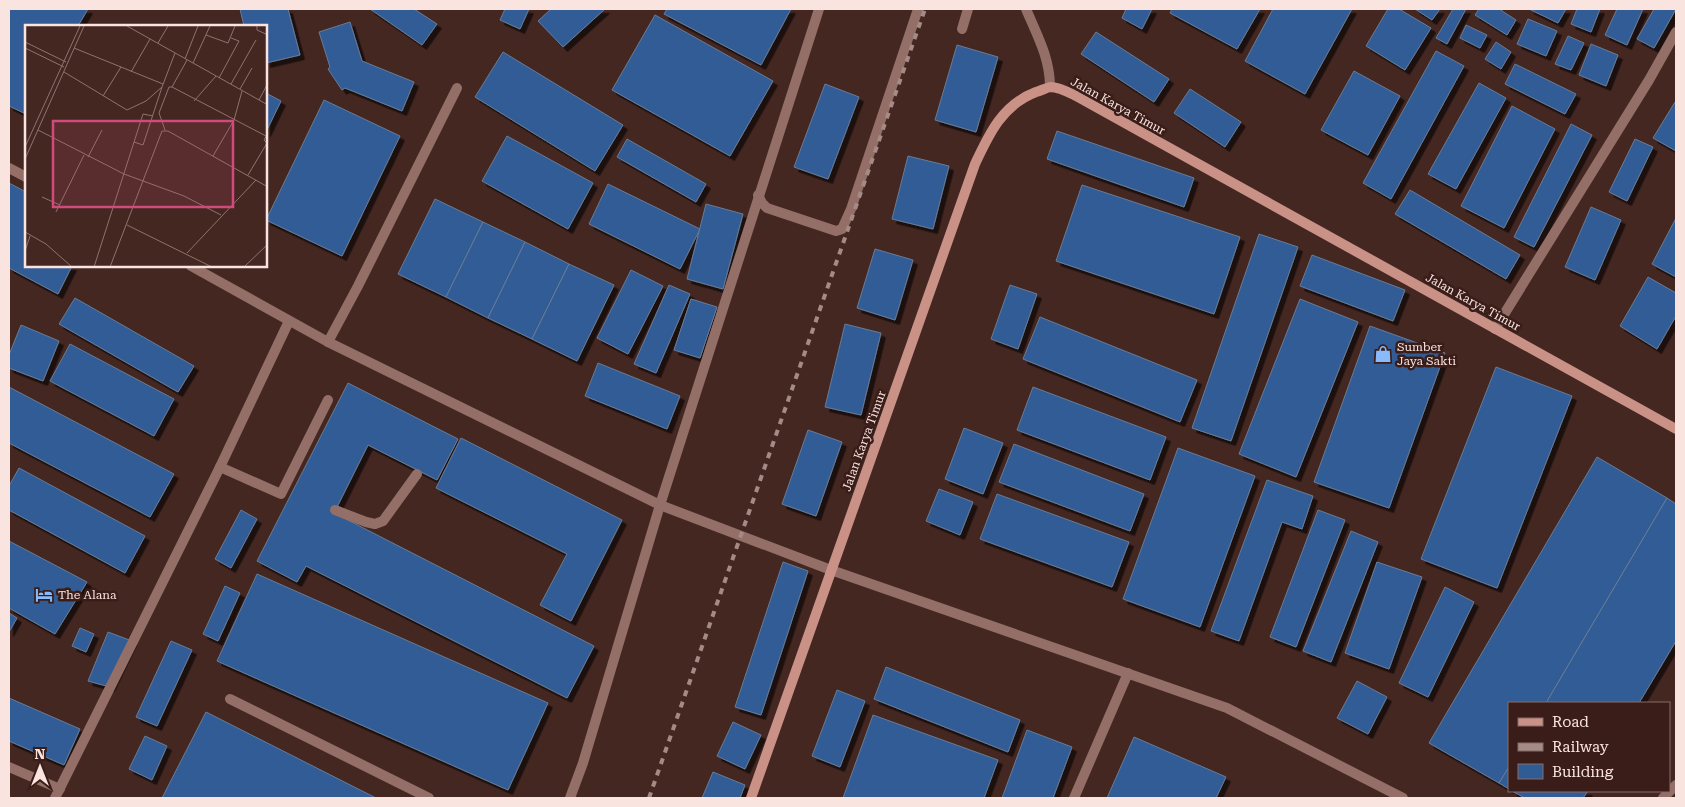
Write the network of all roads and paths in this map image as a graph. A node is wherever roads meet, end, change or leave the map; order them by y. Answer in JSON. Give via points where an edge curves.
{"nodes":[{"id":1,"x":819,"y":9,"type":"edge"},
{"id":2,"x":918,"y":9,"type":"edge"},
{"id":3,"x":968,"y":9,"type":"edge"},
{"id":4,"x":1026,"y":9,"type":"edge"},
{"id":5,"x":962,"y":29,"type":"dead end"},
{"id":6,"x":1676,"y":32,"type":"edge"},
{"id":7,"x":1050,"y":87,"type":"junction"},
{"id":8,"x":457,"y":88,"type":"dead end"},
{"id":9,"x":9,"y":168,"type":"edge"},
{"id":10,"x":25,"y":176,"type":"edge"},
{"id":11,"x":758,"y":195,"type":"junction"},
{"id":12,"x":195,"y":268,"type":"edge"},
{"id":13,"x":290,"y":321,"type":"junction"},
{"id":14,"x":1495,"y":329,"type":"junction"},
{"id":15,"x":328,"y":342,"type":"junction"},
{"id":16,"x":328,"y":400,"type":"dead end"},
{"id":17,"x":1676,"y":429,"type":"edge"},
{"id":18,"x":220,"y":466,"type":"junction"},
{"id":19,"x":417,"y":474,"type":"dead end"},
{"id":20,"x":660,"y":505,"type":"junction"},
{"id":21,"x":335,"y":510,"type":"dead end"},
{"id":22,"x":831,"y":570,"type":"junction"},
{"id":23,"x":1128,"y":672,"type":"junction"},
{"id":24,"x":230,"y":699,"type":"dead end"},
{"id":25,"x":9,"y":768,"type":"edge"},
{"id":26,"x":58,"y":794,"type":"edge"},
{"id":27,"x":428,"y":798,"type":"edge"},
{"id":28,"x":570,"y":798,"type":"edge"},
{"id":29,"x":750,"y":798,"type":"edge"},
{"id":30,"x":1074,"y":798,"type":"edge"},
{"id":31,"x":1403,"y":798,"type":"edge"}],
"edges":[{"from":1,"to":11,"type":"street"},
{"from":2,"to":11,"type":"street","via":[[842,229],[836,231],[767,208]]},
{"from":3,"to":5,"type":"street"},
{"from":4,"to":7,"type":"street","via":[[1047,58]]},
{"from":6,"to":14,"type":"street"},
{"from":7,"to":14,"type":"street","name":"Jalan Karya Timur","via":[[1076,96]]},
{"from":7,"to":22,"type":"street","name":"Jalan Karya Timur","via":[[1023,97],[1013,105],[990,134],[975,164]]},
{"from":8,"to":15,"type":"street"},
{"from":9,"to":10,"type":"street"},
{"from":11,"to":20,"type":"street"},
{"from":12,"to":13,"type":"street"},
{"from":13,"to":15,"type":"street"},
{"from":13,"to":18,"type":"street"},
{"from":14,"to":17,"type":"street","name":"Jalan Karya Timur"},
{"from":15,"to":20,"type":"street"},
{"from":16,"to":18,"type":"street","via":[[285,496]]},
{"from":18,"to":26,"type":"street"},
{"from":19,"to":21,"type":"street","via":[[383,521],[375,524],[366,522]]},
{"from":20,"to":22,"type":"street"},
{"from":20,"to":28,"type":"street"},
{"from":22,"to":23,"type":"street"},
{"from":22,"to":29,"type":"street","name":"Jalan Karya Timur"},
{"from":23,"to":30,"type":"street"},
{"from":23,"to":31,"type":"street","via":[[1227,708]]},
{"from":24,"to":27,"type":"street"},
{"from":25,"to":26,"type":"street"}]}
